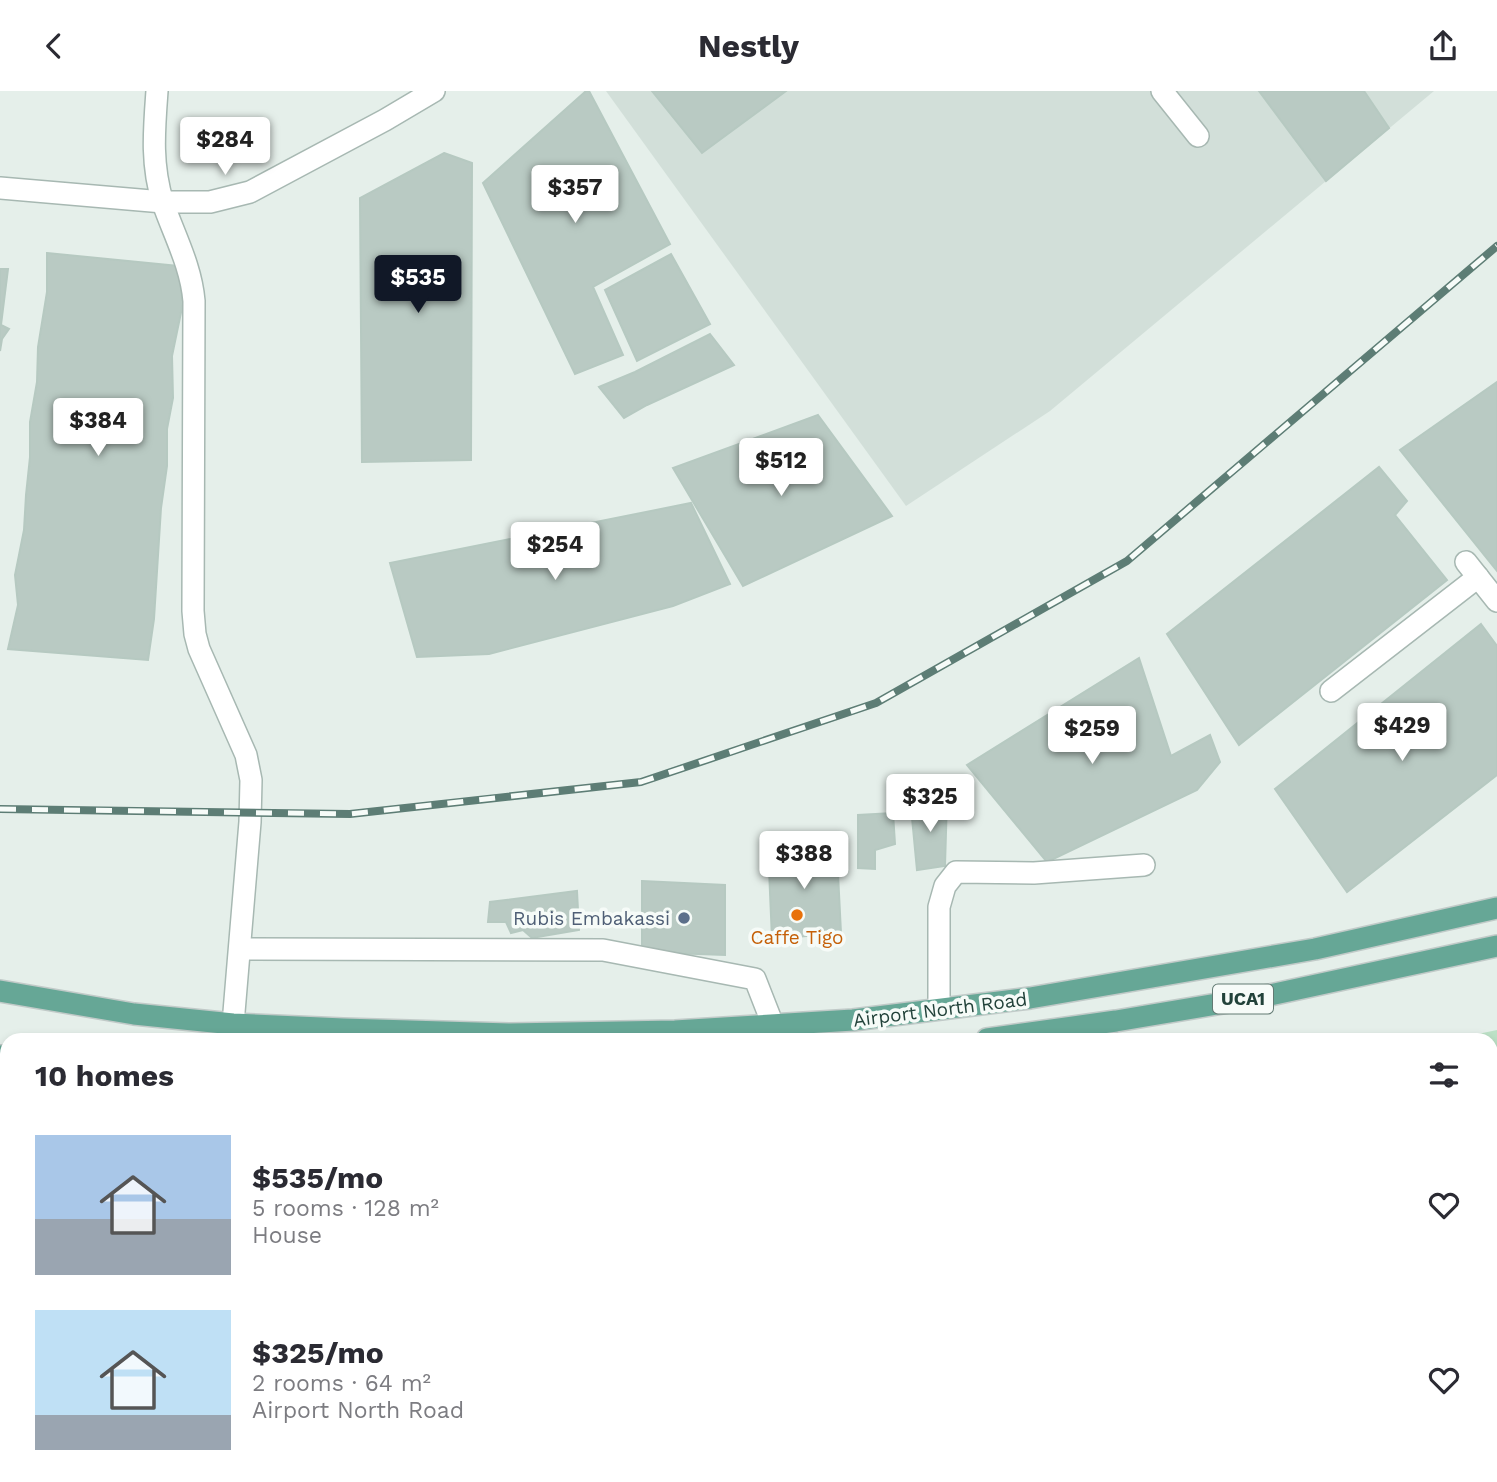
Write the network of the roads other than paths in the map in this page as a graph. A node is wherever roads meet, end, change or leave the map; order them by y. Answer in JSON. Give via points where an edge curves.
{"nodes":[{"id":1,"x":157,"y":91,"type":"edge"},
{"id":2,"x":434,"y":91,"type":"edge"},
{"id":3,"x":1162,"y":91,"type":"edge"},
{"id":4,"x":1198,"y":137,"type":"dead end"},
{"id":5,"x":0,"y":188,"type":"edge"},
{"id":6,"x":163,"y":202,"type":"junction"},
{"id":7,"x":1497,"y":601,"type":"edge"},
{"id":8,"x":1331,"y":691,"type":"dead end"},
{"id":9,"x":1144,"y":865,"type":"dead end"},
{"id":10,"x":1497,"y":908,"type":"edge"},
{"id":11,"x":1497,"y":946,"type":"edge"},
{"id":12,"x":240,"y":949,"type":"junction"},
{"id":13,"x":0,"y":991,"type":"edge"},
{"id":14,"x":939,"y":1009,"type":"junction"},
{"id":15,"x":233,"y":1024,"type":"junction"},
{"id":16,"x":773,"y":1025,"type":"junction"},
{"id":17,"x":476,"y":1033,"type":"edge"},
{"id":18,"x":564,"y":1033,"type":"edge"},
{"id":19,"x":1030,"y":1033,"type":"edge"}],
"edges":[{"from":1,"to":6,"type":"street","via":[[153,140]]},
{"from":2,"to":6,"type":"street","via":[[250,192],[210,202]]},
{"from":3,"to":4,"type":"street"},
{"from":5,"to":6,"type":"street"},
{"from":6,"to":12,"type":"street","via":[[193,284],[195,633],[246,755],[251,780]]},
{"from":7,"to":8,"type":"street","via":[[1472,569]]},
{"from":9,"to":14,"type":"street","via":[[1034,873],[956,872],[945,886],[940,907]]},
{"from":10,"to":14,"type":"main road","name":"Airport North Road","number":"UCA1","via":[[1301,951],[1030,998]]},
{"from":11,"to":19,"type":"main road","name":"Airport North Road","number":"UCA1","via":[[1270,995]]},
{"from":12,"to":15,"type":"street"},
{"from":12,"to":16,"type":"street","via":[[603,950],[755,979]]},
{"from":13,"to":15,"type":"main road","name":"Airport North Road","number":"UCA1","via":[[134,1014]]},
{"from":14,"to":16,"type":"main road","name":"Airport North Road","number":"UCA1"},
{"from":15,"to":17,"type":"main road","name":"Airport North Road","number":"UCA1"},
{"from":16,"to":18,"type":"main road","name":"Airport North Road","number":"UCA1"}]}
